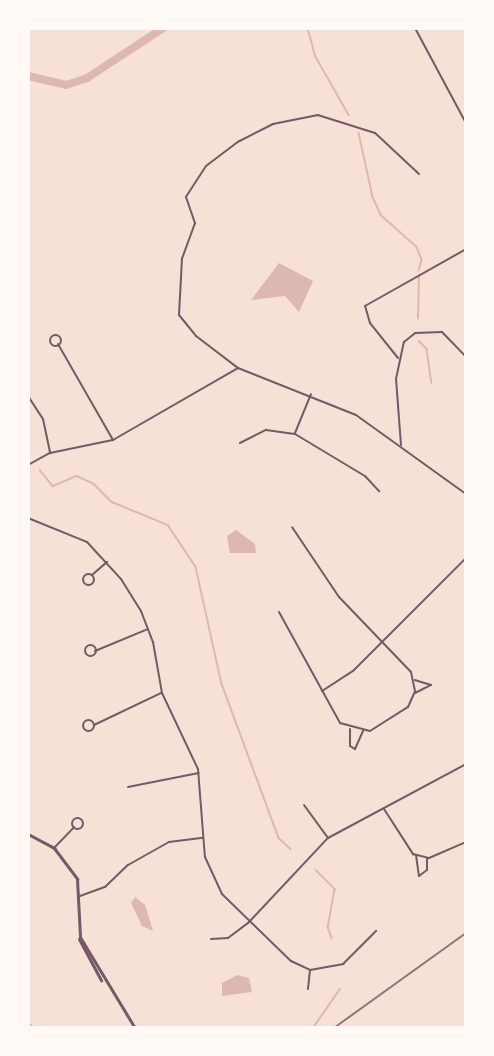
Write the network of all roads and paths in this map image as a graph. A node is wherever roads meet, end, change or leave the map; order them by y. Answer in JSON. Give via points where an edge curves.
{"nodes":[{"id":1,"x":415,"y":28,"type":"edge"},
{"id":2,"x":465,"y":123,"type":"edge"},
{"id":3,"x":419,"y":174,"type":"dead end"},
{"id":4,"x":465,"y":249,"type":"edge"},
{"id":5,"x":58,"y":344,"type":"dead end"},
{"id":6,"x":465,"y":357,"type":"edge"},
{"id":7,"x":398,"y":358,"type":"junction"},
{"id":8,"x":238,"y":368,"type":"junction"},
{"id":9,"x":311,"y":394,"type":"junction"},
{"id":10,"x":28,"y":396,"type":"edge"},
{"id":11,"x":295,"y":434,"type":"junction"},
{"id":12,"x":113,"y":440,"type":"junction"},
{"id":13,"x":240,"y":442,"type":"dead end"},
{"id":14,"x":401,"y":445,"type":"junction"},
{"id":15,"x":50,"y":453,"type":"junction"},
{"id":16,"x":28,"y":465,"type":"edge"},
{"id":17,"x":379,"y":491,"type":"dead end"},
{"id":18,"x":465,"y":494,"type":"edge"},
{"id":19,"x":28,"y":518,"type":"edge"},
{"id":20,"x":292,"y":527,"type":"dead end"},
{"id":21,"x":465,"y":558,"type":"edge"},
{"id":22,"x":107,"y":562,"type":"junction"},
{"id":23,"x":92,"y":575,"type":"dead end"},
{"id":24,"x":279,"y":612,"type":"dead end"},
{"id":25,"x":148,"y":628,"type":"junction"},
{"id":26,"x":383,"y":641,"type":"junction"},
{"id":27,"x":95,"y":651,"type":"dead end"},
{"id":28,"x":415,"y":680,"type":"junction"},
{"id":29,"x":322,"y":691,"type":"junction"},
{"id":30,"x":162,"y":693,"type":"junction"},
{"id":31,"x":415,"y":693,"type":"junction"},
{"id":32,"x":94,"y":725,"type":"dead end"},
{"id":33,"x":350,"y":729,"type":"junction"},
{"id":34,"x":363,"y":731,"type":"junction"},
{"id":35,"x":465,"y":764,"type":"edge"},
{"id":36,"x":199,"y":772,"type":"junction"},
{"id":37,"x":128,"y":788,"type":"dead end"},
{"id":38,"x":304,"y":805,"type":"dead end"},
{"id":39,"x":383,"y":808,"type":"junction"},
{"id":40,"x":74,"y":827,"type":"dead end"},
{"id":41,"x":28,"y":834,"type":"edge"},
{"id":42,"x":203,"y":838,"type":"junction"},
{"id":43,"x":328,"y":838,"type":"junction"},
{"id":44,"x":465,"y":842,"type":"edge"},
{"id":45,"x":54,"y":848,"type":"junction"},
{"id":46,"x":416,"y":855,"type":"junction"},
{"id":47,"x":427,"y":858,"type":"junction"},
{"id":48,"x":80,"y":896,"type":"junction"},
{"id":49,"x":249,"y":922,"type":"junction"},
{"id":50,"x":376,"y":931,"type":"dead end"},
{"id":51,"x":211,"y":939,"type":"dead end"},
{"id":52,"x":310,"y":970,"type":"junction"},
{"id":53,"x":308,"y":989,"type":"dead end"},
{"id":54,"x":135,"y":1028,"type":"edge"}],
"edges":[{"from":1,"to":2,"type":"street"},
{"from":3,"to":8,"type":"street","via":[[375,133],[318,115],[254,132],[206,166],[186,197],[195,223],[182,258],[179,315],[196,336]]},
{"from":4,"to":7,"type":"street","via":[[365,306],[370,322]]},
{"from":5,"to":12,"type":"street"},
{"from":6,"to":7,"type":"street","via":[[451,337],[434,331],[408,337]]},
{"from":7,"to":14,"type":"street"},
{"from":8,"to":9,"type":"street"},
{"from":8,"to":12,"type":"street"},
{"from":9,"to":11,"type":"street"},
{"from":9,"to":14,"type":"street","via":[[356,415]]},
{"from":10,"to":15,"type":"street","via":[[43,418]]},
{"from":11,"to":13,"type":"street","via":[[266,430]]},
{"from":11,"to":17,"type":"street","via":[[365,476]]},
{"from":12,"to":15,"type":"street"},
{"from":14,"to":18,"type":"street"},
{"from":15,"to":16,"type":"street"},
{"from":19,"to":22,"type":"street","via":[[66,529]]},
{"from":20,"to":26,"type":"street","via":[[339,597]]},
{"from":21,"to":26,"type":"street"},
{"from":22,"to":23,"type":"street"},
{"from":22,"to":25,"type":"street"},
{"from":24,"to":29,"type":"street"},
{"from":25,"to":27,"type":"street"},
{"from":25,"to":30,"type":"street"},
{"from":26,"to":28,"type":"street"},
{"from":26,"to":29,"type":"street","via":[[352,671]]},
{"from":28,"to":31,"type":"street"},
{"from":28,"to":31,"type":"street","via":[[431,685]]},
{"from":29,"to":33,"type":"street","via":[[335,716]]},
{"from":30,"to":32,"type":"street"},
{"from":30,"to":36,"type":"street"},
{"from":31,"to":34,"type":"street","via":[[404,711]]},
{"from":33,"to":34,"type":"street"},
{"from":33,"to":34,"type":"street","via":[[350,746],[356,749]]},
{"from":35,"to":39,"type":"street"},
{"from":36,"to":37,"type":"street"},
{"from":36,"to":42,"type":"street"},
{"from":38,"to":43,"type":"street"},
{"from":39,"to":43,"type":"street"},
{"from":39,"to":46,"type":"street","via":[[402,844]]},
{"from":40,"to":45,"type":"street"},
{"from":41,"to":45,"type":"street"},
{"from":42,"to":48,"type":"street","via":[[169,842],[128,865],[105,887]]},
{"from":42,"to":49,"type":"street","via":[[213,882]]},
{"from":43,"to":49,"type":"street"},
{"from":44,"to":47,"type":"street"},
{"from":45,"to":48,"type":"street","via":[[77,879]]},
{"from":46,"to":47,"type":"street"},
{"from":46,"to":47,"type":"street","via":[[419,876],[427,870]]},
{"from":48,"to":54,"type":"street","via":[[80,937],[102,981]]},
{"from":49,"to":51,"type":"street","via":[[228,938]]},
{"from":49,"to":52,"type":"street","via":[[291,961]]},
{"from":50,"to":52,"type":"street","via":[[343,964]]},
{"from":52,"to":53,"type":"street"}]}
